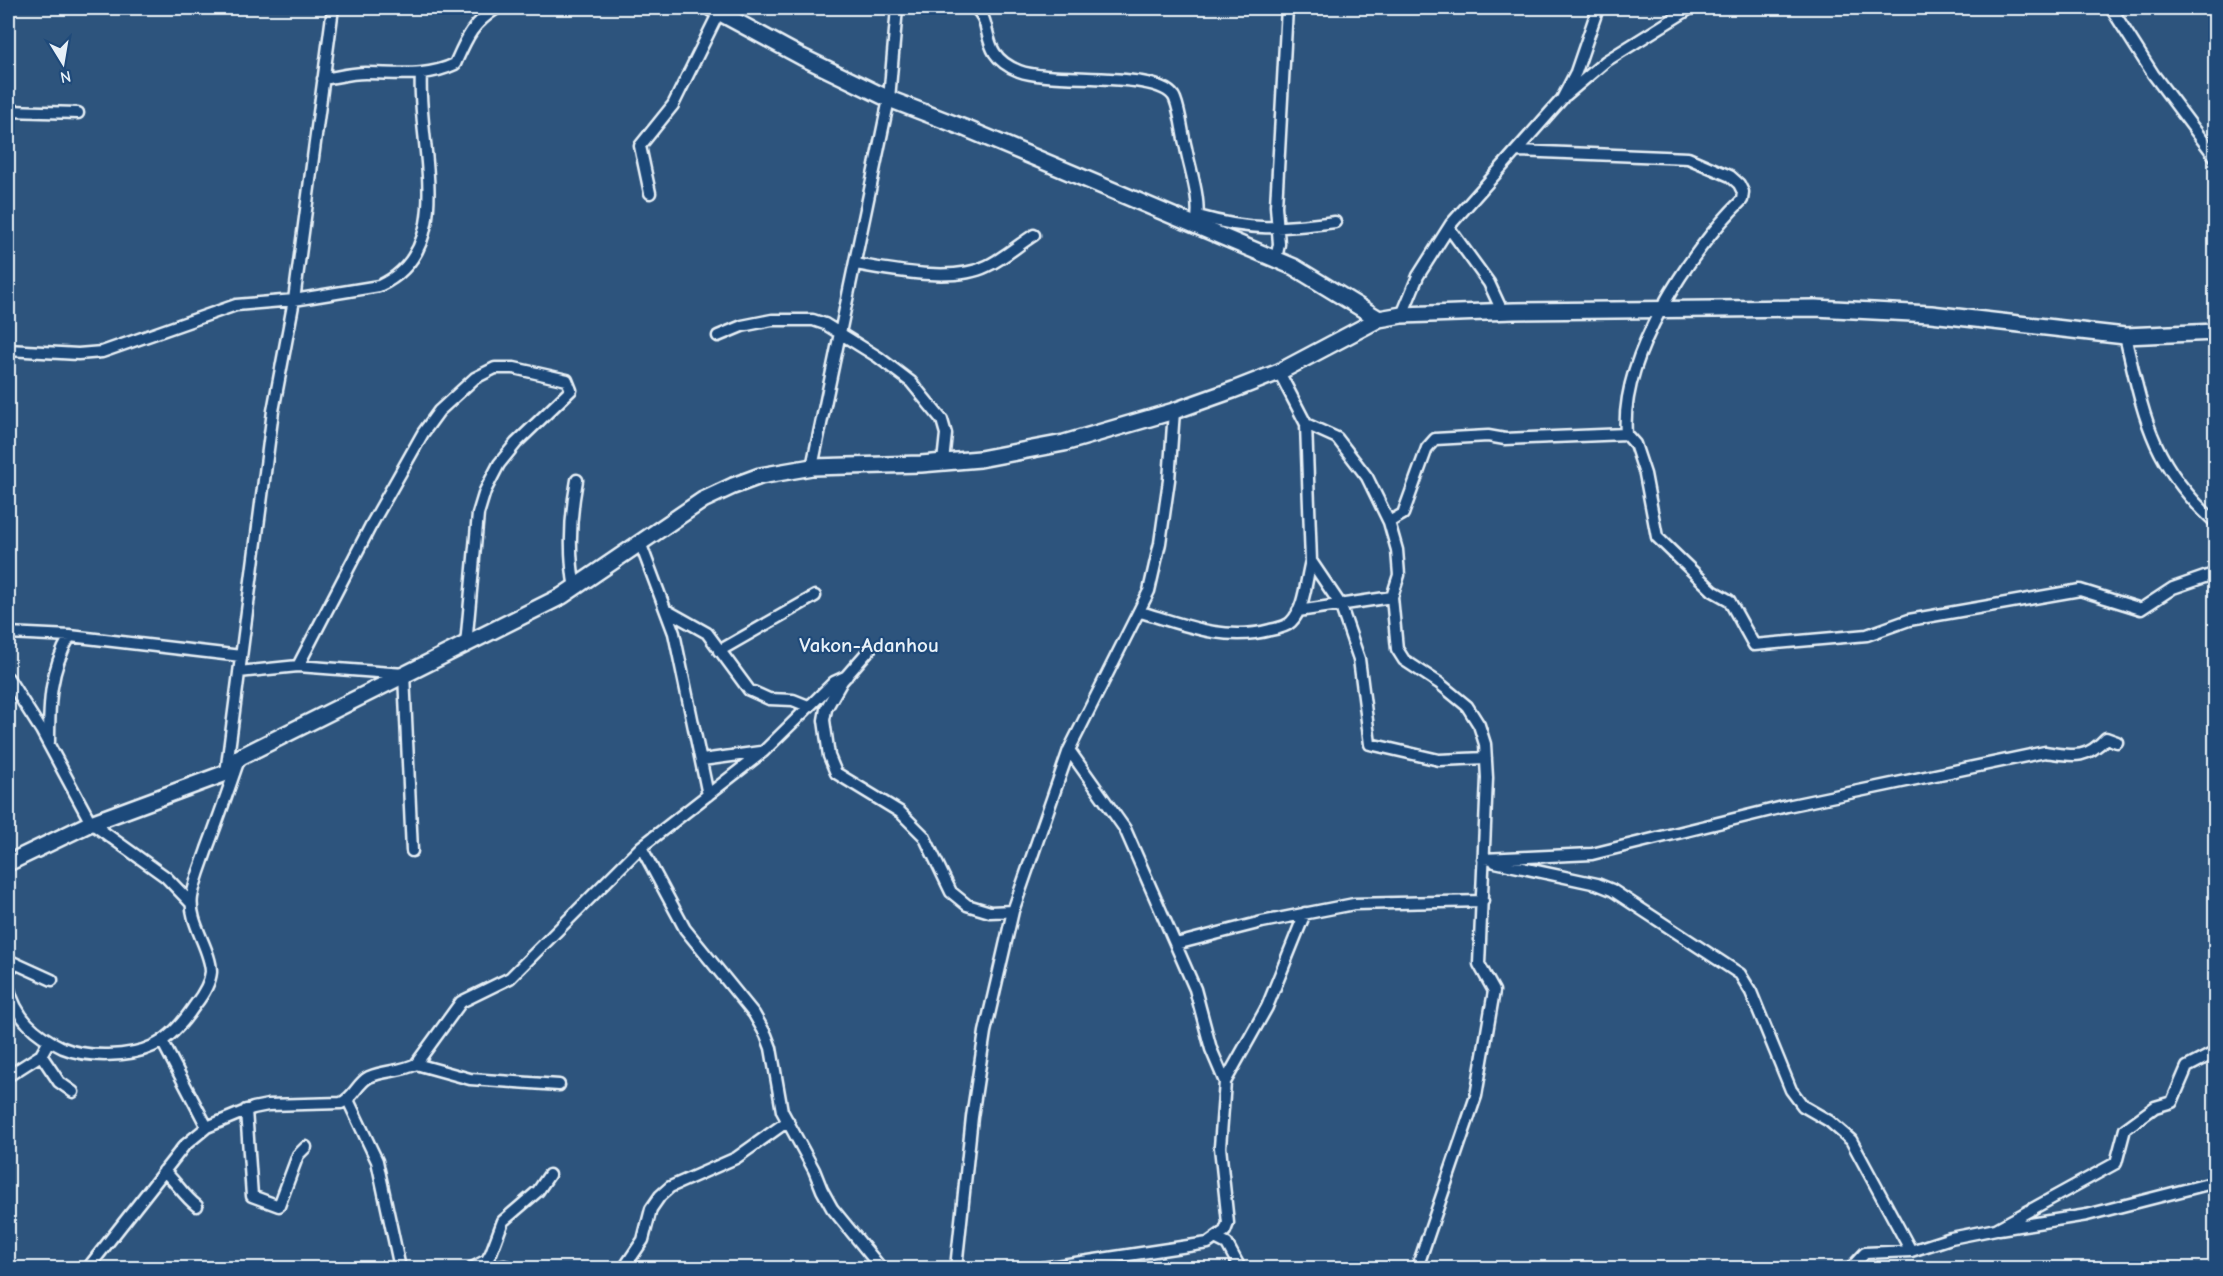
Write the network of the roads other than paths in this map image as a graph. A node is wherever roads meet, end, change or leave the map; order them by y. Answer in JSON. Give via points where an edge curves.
{"nodes":[{"id":1,"x":333,"y":8,"type":"edge"},
{"id":2,"x":497,"y":8,"type":"edge"},
{"id":3,"x":897,"y":8,"type":"edge"},
{"id":4,"x":975,"y":8,"type":"edge"},
{"id":5,"x":1287,"y":8,"type":"edge"},
{"id":6,"x":1598,"y":8,"type":"edge"},
{"id":7,"x":1690,"y":8,"type":"edge"},
{"id":8,"x":2111,"y":8,"type":"edge"},
{"id":9,"x":724,"y":11,"type":"edge"},
{"id":10,"x":421,"y":74,"type":"junction"},
{"id":11,"x":323,"y":79,"type":"junction"},
{"id":12,"x":889,"y":99,"type":"junction"},
{"id":13,"x":1562,"y":99,"type":"junction"},
{"id":14,"x":8,"y":111,"type":"edge"},
{"id":15,"x":78,"y":113,"type":"dead end"},
{"id":16,"x":1518,"y":151,"type":"junction"},
{"id":17,"x":2216,"y":158,"type":"edge"},
{"id":18,"x":650,"y":193,"type":"dead end"},
{"id":19,"x":1197,"y":220,"type":"junction"},
{"id":20,"x":1335,"y":222,"type":"dead end"},
{"id":21,"x":1277,"y":228,"type":"junction"},
{"id":22,"x":1449,"y":228,"type":"junction"},
{"id":23,"x":1034,"y":235,"type":"dead end"},
{"id":24,"x":1276,"y":259,"type":"junction"},
{"id":25,"x":855,"y":264,"type":"junction"},
{"id":26,"x":294,"y":300,"type":"junction"},
{"id":27,"x":1664,"y":308,"type":"junction"},
{"id":28,"x":1503,"y":311,"type":"junction"},
{"id":29,"x":1402,"y":315,"type":"junction"},
{"id":30,"x":1378,"y":319,"type":"junction"},
{"id":31,"x":2216,"y":332,"type":"edge"},
{"id":32,"x":840,"y":334,"type":"junction"},
{"id":33,"x":718,"y":336,"type":"dead end"},
{"id":34,"x":2125,"y":336,"type":"junction"},
{"id":35,"x":8,"y":350,"type":"edge"},
{"id":36,"x":1279,"y":372,"type":"junction"},
{"id":37,"x":1174,"y":411,"type":"junction"},
{"id":38,"x":1306,"y":424,"type":"junction"},
{"id":39,"x":1626,"y":434,"type":"junction"},
{"id":40,"x":943,"y":462,"type":"junction"},
{"id":41,"x":812,"y":467,"type":"junction"},
{"id":42,"x":577,"y":480,"type":"dead end"},
{"id":43,"x":1389,"y":522,"type":"junction"},
{"id":44,"x":2216,"y":523,"type":"edge"},
{"id":45,"x":641,"y":545,"type":"junction"},
{"id":46,"x":1311,"y":561,"type":"junction"},
{"id":47,"x":2216,"y":573,"type":"edge"},
{"id":48,"x":575,"y":588,"type":"junction"},
{"id":49,"x":815,"y":596,"type":"dead end"},
{"id":50,"x":1392,"y":597,"type":"junction"},
{"id":51,"x":1340,"y":604,"type":"junction"},
{"id":52,"x":666,"y":610,"type":"junction"},
{"id":53,"x":1298,"y":611,"type":"junction"},
{"id":54,"x":1141,"y":612,"type":"junction"},
{"id":55,"x":8,"y":633,"type":"edge"},
{"id":56,"x":70,"y":636,"type":"junction"},
{"id":57,"x":466,"y":645,"type":"junction"},
{"id":58,"x":870,"y":649,"type":"dead end"},
{"id":59,"x":719,"y":651,"type":"junction"},
{"id":60,"x":242,"y":656,"type":"junction"},
{"id":61,"x":298,"y":666,"type":"junction"},
{"id":62,"x":239,"y":672,"type":"junction"},
{"id":63,"x":404,"y":674,"type":"junction"},
{"id":64,"x":847,"y":676,"type":"junction"},
{"id":65,"x":8,"y":678,"type":"edge"},
{"id":66,"x":808,"y":706,"type":"junction"},
{"id":67,"x":2117,"y":742,"type":"dead end"},
{"id":68,"x":50,"y":746,"type":"junction"},
{"id":69,"x":1069,"y":750,"type":"junction"},
{"id":70,"x":764,"y":751,"type":"junction"},
{"id":71,"x":240,"y":757,"type":"junction"},
{"id":72,"x":1486,"y":758,"type":"junction"},
{"id":73,"x":702,"y":760,"type":"junction"},
{"id":74,"x":226,"y":773,"type":"junction"},
{"id":75,"x":708,"y":795,"type":"junction"},
{"id":76,"x":91,"y":823,"type":"junction"},
{"id":77,"x":641,"y":847,"type":"junction"},
{"id":78,"x":412,"y":851,"type":"dead end"},
{"id":79,"x":1483,"y":859,"type":"junction"},
{"id":80,"x":8,"y":863,"type":"edge"},
{"id":81,"x":1483,"y":901,"type":"junction"},
{"id":82,"x":191,"y":903,"type":"junction"},
{"id":83,"x":1013,"y":911,"type":"junction"},
{"id":84,"x":1305,"y":914,"type":"junction"},
{"id":85,"x":1176,"y":944,"type":"junction"},
{"id":86,"x":8,"y":960,"type":"edge"},
{"id":87,"x":52,"y":980,"type":"dead end"},
{"id":88,"x":8,"y":986,"type":"edge"},
{"id":89,"x":49,"y":1041,"type":"junction"},
{"id":90,"x":162,"y":1041,"type":"junction"},
{"id":91,"x":2216,"y":1052,"type":"edge"},
{"id":92,"x":40,"y":1055,"type":"junction"},
{"id":93,"x":416,"y":1064,"type":"junction"},
{"id":94,"x":8,"y":1077,"type":"edge"},
{"id":95,"x":1225,"y":1082,"type":"junction"},
{"id":96,"x":559,"y":1085,"type":"dead end"},
{"id":97,"x":73,"y":1092,"type":"dead end"},
{"id":98,"x":348,"y":1100,"type":"junction"},
{"id":99,"x":246,"y":1110,"type":"junction"},
{"id":100,"x":788,"y":1121,"type":"junction"},
{"id":101,"x":207,"y":1126,"type":"junction"},
{"id":102,"x":306,"y":1147,"type":"dead end"},
{"id":103,"x":164,"y":1171,"type":"junction"},
{"id":104,"x":549,"y":1175,"type":"dead end"},
{"id":105,"x":2216,"y":1182,"type":"edge"},
{"id":106,"x":197,"y":1206,"type":"dead end"},
{"id":107,"x":1996,"y":1229,"type":"junction"},
{"id":108,"x":1217,"y":1239,"type":"junction"},
{"id":109,"x":1911,"y":1251,"type":"junction"},
{"id":110,"x":472,"y":1268,"type":"edge"},
{"id":111,"x":88,"y":1269,"type":"edge"},
{"id":112,"x":400,"y":1269,"type":"edge"},
{"id":113,"x":490,"y":1269,"type":"edge"},
{"id":114,"x":511,"y":1269,"type":"edge"},
{"id":115,"x":624,"y":1269,"type":"edge"},
{"id":116,"x":882,"y":1269,"type":"edge"},
{"id":117,"x":956,"y":1269,"type":"edge"},
{"id":118,"x":1042,"y":1269,"type":"edge"},
{"id":119,"x":1240,"y":1269,"type":"edge"},
{"id":120,"x":1417,"y":1269,"type":"edge"},
{"id":121,"x":1851,"y":1269,"type":"edge"}],
"edges":[{"from":1,"to":11,"type":"street"},
{"from":2,"to":10,"type":"street","via":[[470,30],[455,64]]},
{"from":3,"to":12,"type":"street"},
{"from":4,"to":19,"type":"street","via":[[984,20],[992,51],[1020,72],[1101,81],[1133,80],[1166,87],[1175,98]]},
{"from":5,"to":21,"type":"street"},
{"from":6,"to":13,"type":"street","via":[[1576,72]]},
{"from":7,"to":13,"type":"street","via":[[1606,61]]},
{"from":8,"to":17,"type":"street","via":[[2153,74]]},
{"from":9,"to":12,"type":"main road","via":[[802,57]]},
{"from":9,"to":18,"type":"street","via":[[673,105],[640,146]]},
{"from":10,"to":11,"type":"street","via":[[364,73]]},
{"from":10,"to":26,"type":"street","via":[[429,178],[427,217],[412,262],[379,286]]},
{"from":11,"to":26,"type":"street"},
{"from":12,"to":19,"type":"main road"},
{"from":12,"to":25,"type":"street"},
{"from":13,"to":16,"type":"street"},
{"from":14,"to":15,"type":"street"},
{"from":16,"to":22,"type":"street"},
{"from":16,"to":27,"type":"street","via":[[1688,158],[1730,176],[1739,184],[1742,200],[1677,281]]},
{"from":19,"to":21,"type":"street","via":[[1243,228]]},
{"from":19,"to":24,"type":"main road"},
{"from":20,"to":21,"type":"street"},
{"from":21,"to":24,"type":"street"},
{"from":22,"to":28,"type":"street","via":[[1489,283]]},
{"from":22,"to":29,"type":"street","via":[[1418,276]]},
{"from":23,"to":25,"type":"street","via":[[987,266],[968,273],[924,273]]},
{"from":24,"to":30,"type":"main road","via":[[1340,293]]},
{"from":25,"to":32,"type":"street"},
{"from":26,"to":35,"type":"street","via":[[236,305],[102,352]]},
{"from":26,"to":60,"type":"street","via":[[273,411]]},
{"from":27,"to":28,"type":"main road"},
{"from":27,"to":34,"type":"main road","via":[[1878,310]]},
{"from":27,"to":39,"type":"street","via":[[1636,366],[1625,414]]},
{"from":28,"to":29,"type":"main road"},
{"from":29,"to":30,"type":"main road"},
{"from":30,"to":36,"type":"main road"},
{"from":31,"to":34,"type":"main road"},
{"from":32,"to":33,"type":"street","via":[[813,320],[772,320]]},
{"from":32,"to":40,"type":"street","via":[[911,382],[942,420]]},
{"from":32,"to":41,"type":"street"},
{"from":34,"to":44,"type":"street","via":[[2146,424],[2166,466],[2194,504]]},
{"from":36,"to":37,"type":"main road"},
{"from":36,"to":38,"type":"street"},
{"from":37,"to":40,"type":"main road","via":[[1054,445]]},
{"from":37,"to":54,"type":"street","via":[[1173,453],[1160,543]]},
{"from":38,"to":43,"type":"street","via":[[1337,438],[1367,477]]},
{"from":38,"to":46,"type":"street"},
{"from":39,"to":43,"type":"street","via":[[1435,439],[1427,448],[1403,514]]},
{"from":39,"to":47,"type":"street","via":[[1635,444],[1645,474],[1657,537],[1713,591],[1729,600],[1754,645],[1867,635],[1909,620],[2080,590],[2140,609],[2173,588]]},
{"from":40,"to":41,"type":"main road"},
{"from":41,"to":45,"type":"main road","via":[[760,476],[733,486],[703,500]]},
{"from":42,"to":48,"type":"street","via":[[570,542]]},
{"from":43,"to":50,"type":"street","via":[[1399,574]]},
{"from":45,"to":48,"type":"main road"},
{"from":45,"to":52,"type":"street"},
{"from":46,"to":51,"type":"street"},
{"from":46,"to":53,"type":"street"},
{"from":48,"to":57,"type":"main road"},
{"from":49,"to":59,"type":"street"},
{"from":50,"to":51,"type":"street"},
{"from":50,"to":72,"type":"street","via":[[1397,650],[1404,660],[1467,705],[1479,725]]},
{"from":51,"to":53,"type":"street"},
{"from":51,"to":72,"type":"street","via":[[1359,659],[1370,744],[1439,760]]},
{"from":52,"to":59,"type":"street","via":[[707,633]]},
{"from":52,"to":73,"type":"street"},
{"from":53,"to":54,"type":"street","via":[[1290,623],[1251,635],[1216,634]]},
{"from":54,"to":69,"type":"street"},
{"from":55,"to":56,"type":"street"},
{"from":56,"to":60,"type":"street"},
{"from":56,"to":68,"type":"street","via":[[51,686]]},
{"from":57,"to":61,"type":"street","via":[[478,514],[484,491],[516,443],[571,390],[567,380],[495,368],[475,378],[439,411],[375,518]]},
{"from":57,"to":63,"type":"main road"},
{"from":58,"to":64,"type":"street"},
{"from":59,"to":66,"type":"street","via":[[749,690],[769,699],[793,700]]},
{"from":60,"to":62,"type":"street"},
{"from":61,"to":62,"type":"street"},
{"from":61,"to":63,"type":"street"},
{"from":62,"to":74,"type":"street"},
{"from":63,"to":71,"type":"main road"},
{"from":63,"to":78,"type":"street"},
{"from":64,"to":66,"type":"street","via":[[834,682]]},
{"from":64,"to":83,"type":"street","via":[[826,709],[824,720],[829,756],[836,773],[900,812],[924,836],[951,892],[966,905],[990,912]]},
{"from":65,"to":68,"type":"street"},
{"from":66,"to":70,"type":"street"},
{"from":67,"to":79,"type":"street","via":[[2106,738],[2093,752],[2072,756],[2045,752],[1838,795],[1592,854]]},
{"from":68,"to":76,"type":"street"},
{"from":69,"to":83,"type":"street"},
{"from":69,"to":85,"type":"street","via":[[1125,829]]},
{"from":70,"to":73,"type":"street"},
{"from":70,"to":75,"type":"street"},
{"from":71,"to":74,"type":"main road"},
{"from":71,"to":82,"type":"street"},
{"from":72,"to":79,"type":"street"},
{"from":73,"to":75,"type":"street"},
{"from":74,"to":76,"type":"main road"},
{"from":75,"to":77,"type":"street"},
{"from":76,"to":80,"type":"main road"},
{"from":76,"to":82,"type":"street","via":[[166,877]]},
{"from":77,"to":93,"type":"street","via":[[520,970],[461,1002]]},
{"from":77,"to":100,"type":"street","via":[[685,929],[754,1014],[766,1035],[782,1111]]},
{"from":79,"to":81,"type":"street"},
{"from":79,"to":109,"type":"street","via":[[1612,890],[1740,974],[1791,1090],[1803,1106],[1851,1140]]},
{"from":81,"to":84,"type":"street","via":[[1374,902]]},
{"from":81,"to":120,"type":"street","via":[[1479,964],[1494,991],[1476,1096]]},
{"from":82,"to":90,"type":"street","via":[[210,965],[209,979],[190,1012]]},
{"from":83,"to":117,"type":"street","via":[[985,1032]]},
{"from":84,"to":85,"type":"street"},
{"from":84,"to":95,"type":"street","via":[[1267,1006]]},
{"from":85,"to":95,"type":"street"},
{"from":86,"to":87,"type":"street"},
{"from":88,"to":89,"type":"street","via":[[17,1013]]},
{"from":89,"to":90,"type":"street","via":[[68,1050],[98,1054],[138,1050]]},
{"from":89,"to":92,"type":"street"},
{"from":90,"to":101,"type":"street"},
{"from":91,"to":107,"type":"street","via":[[2187,1067],[2172,1102],[2155,1107],[2125,1129],[2116,1163]]},
{"from":92,"to":94,"type":"street"},
{"from":92,"to":97,"type":"street","via":[[59,1082]]},
{"from":93,"to":96,"type":"street","via":[[470,1079]]},
{"from":93,"to":98,"type":"street","via":[[370,1077]]},
{"from":95,"to":108,"type":"street","via":[[1221,1147],[1228,1222]]},
{"from":98,"to":99,"type":"street"},
{"from":98,"to":112,"type":"street","via":[[377,1161]]},
{"from":99,"to":101,"type":"street"},
{"from":99,"to":102,"type":"street","via":[[252,1196],[279,1206],[298,1155]]},
{"from":100,"to":115,"type":"street","via":[[736,1158],[670,1187],[660,1196],[651,1209],[643,1240]]},
{"from":100,"to":116,"type":"street","via":[[829,1203]]},
{"from":101,"to":103,"type":"street"},
{"from":103,"to":106,"type":"street"},
{"from":103,"to":111,"type":"street"},
{"from":104,"to":110,"type":"street","via":[[538,1191],[503,1221],[487,1260]]},
{"from":105,"to":107,"type":"street","via":[[2087,1215]]},
{"from":107,"to":109,"type":"street"},
{"from":108,"to":118,"type":"street"},
{"from":108,"to":119,"type":"street","via":[[1227,1244]]},
{"from":109,"to":121,"type":"street","via":[[1865,1253]]},
{"from":113,"to":114,"type":"street"}]}
